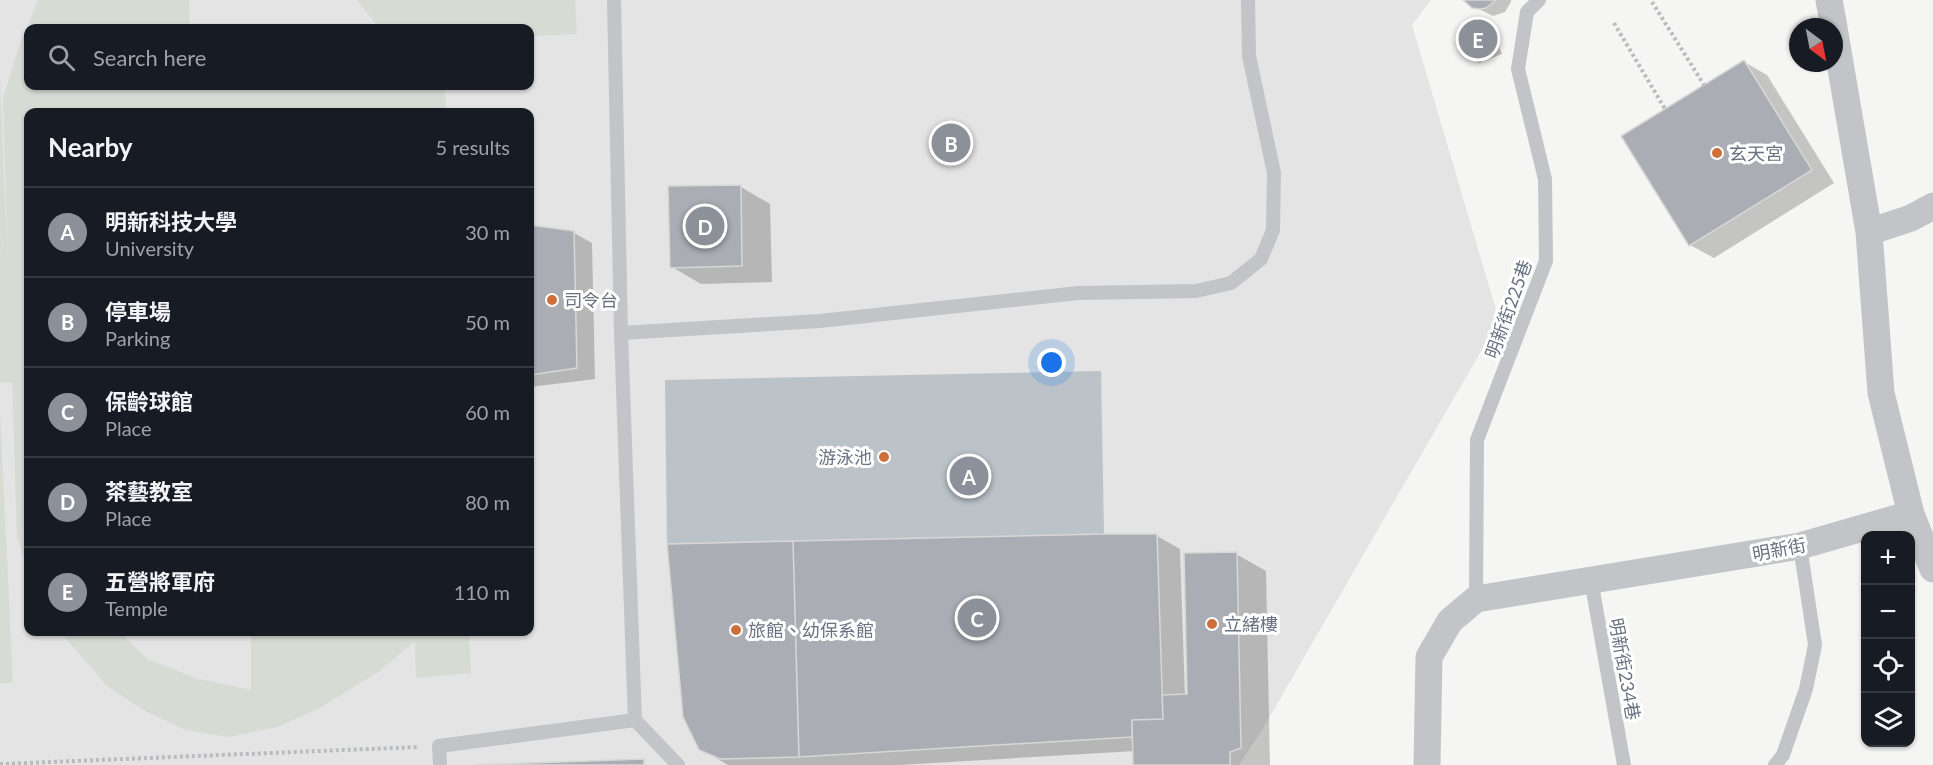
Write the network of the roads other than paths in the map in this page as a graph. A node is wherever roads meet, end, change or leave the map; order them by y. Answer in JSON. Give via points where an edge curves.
{"nodes":[{"id":1,"x":614,"y":0,"type":"edge"},
{"id":2,"x":1248,"y":0,"type":"edge"},
{"id":3,"x":1539,"y":0,"type":"edge"},
{"id":4,"x":1829,"y":0,"type":"edge"},
{"id":5,"x":1832,"y":18,"type":"edge"},
{"id":6,"x":1842,"y":72,"type":"edge"},
{"id":7,"x":1933,"y":206,"type":"edge"},
{"id":8,"x":1869,"y":232,"type":"junction"},
{"id":9,"x":621,"y":333,"type":"junction"},
{"id":10,"x":1920,"y":523,"type":"edge"},
{"id":11,"x":1800,"y":546,"type":"junction"},
{"id":12,"x":1933,"y":568,"type":"edge"},
{"id":13,"x":1592,"y":579,"type":"junction"},
{"id":14,"x":1476,"y":599,"type":"junction"},
{"id":15,"x":635,"y":720,"type":"junction"},
{"id":16,"x":440,"y":765,"type":"edge"},
{"id":17,"x":678,"y":765,"type":"edge"},
{"id":18,"x":1427,"y":765,"type":"edge"},
{"id":19,"x":1624,"y":765,"type":"edge"},
{"id":20,"x":1775,"y":765,"type":"edge"}],
"edges":[{"from":1,"to":9,"type":"lane"},
{"from":2,"to":9,"type":"lane","via":[[1250,56],[1274,173],[1273,230],[1261,259],[1231,283],[1196,291],[1078,294],[820,321]]},
{"from":3,"to":14,"type":"lane","name":"明新街225巷","via":[[1527,12],[1518,69],[1545,179],[1545,261],[1477,440]]},
{"from":4,"to":5,"type":"street"},
{"from":6,"to":8,"type":"street"},
{"from":7,"to":8,"type":"street"},
{"from":8,"to":10,"type":"street","via":[[1881,393]]},
{"from":9,"to":15,"type":"lane"},
{"from":10,"to":11,"type":"street","name":"明新街"},
{"from":10,"to":12,"type":"street"},
{"from":11,"to":13,"type":"street","name":"明新街"},
{"from":11,"to":20,"type":"lane","via":[[1815,645],[1806,689],[1783,755]]},
{"from":13,"to":14,"type":"street","name":"明新街"},
{"from":13,"to":19,"type":"lane","name":"明新街234巷"},
{"from":14,"to":18,"type":"street","via":[[1450,621],[1428,657]]},
{"from":15,"to":16,"type":"lane","via":[[439,746]]},
{"from":15,"to":17,"type":"lane"}]}
